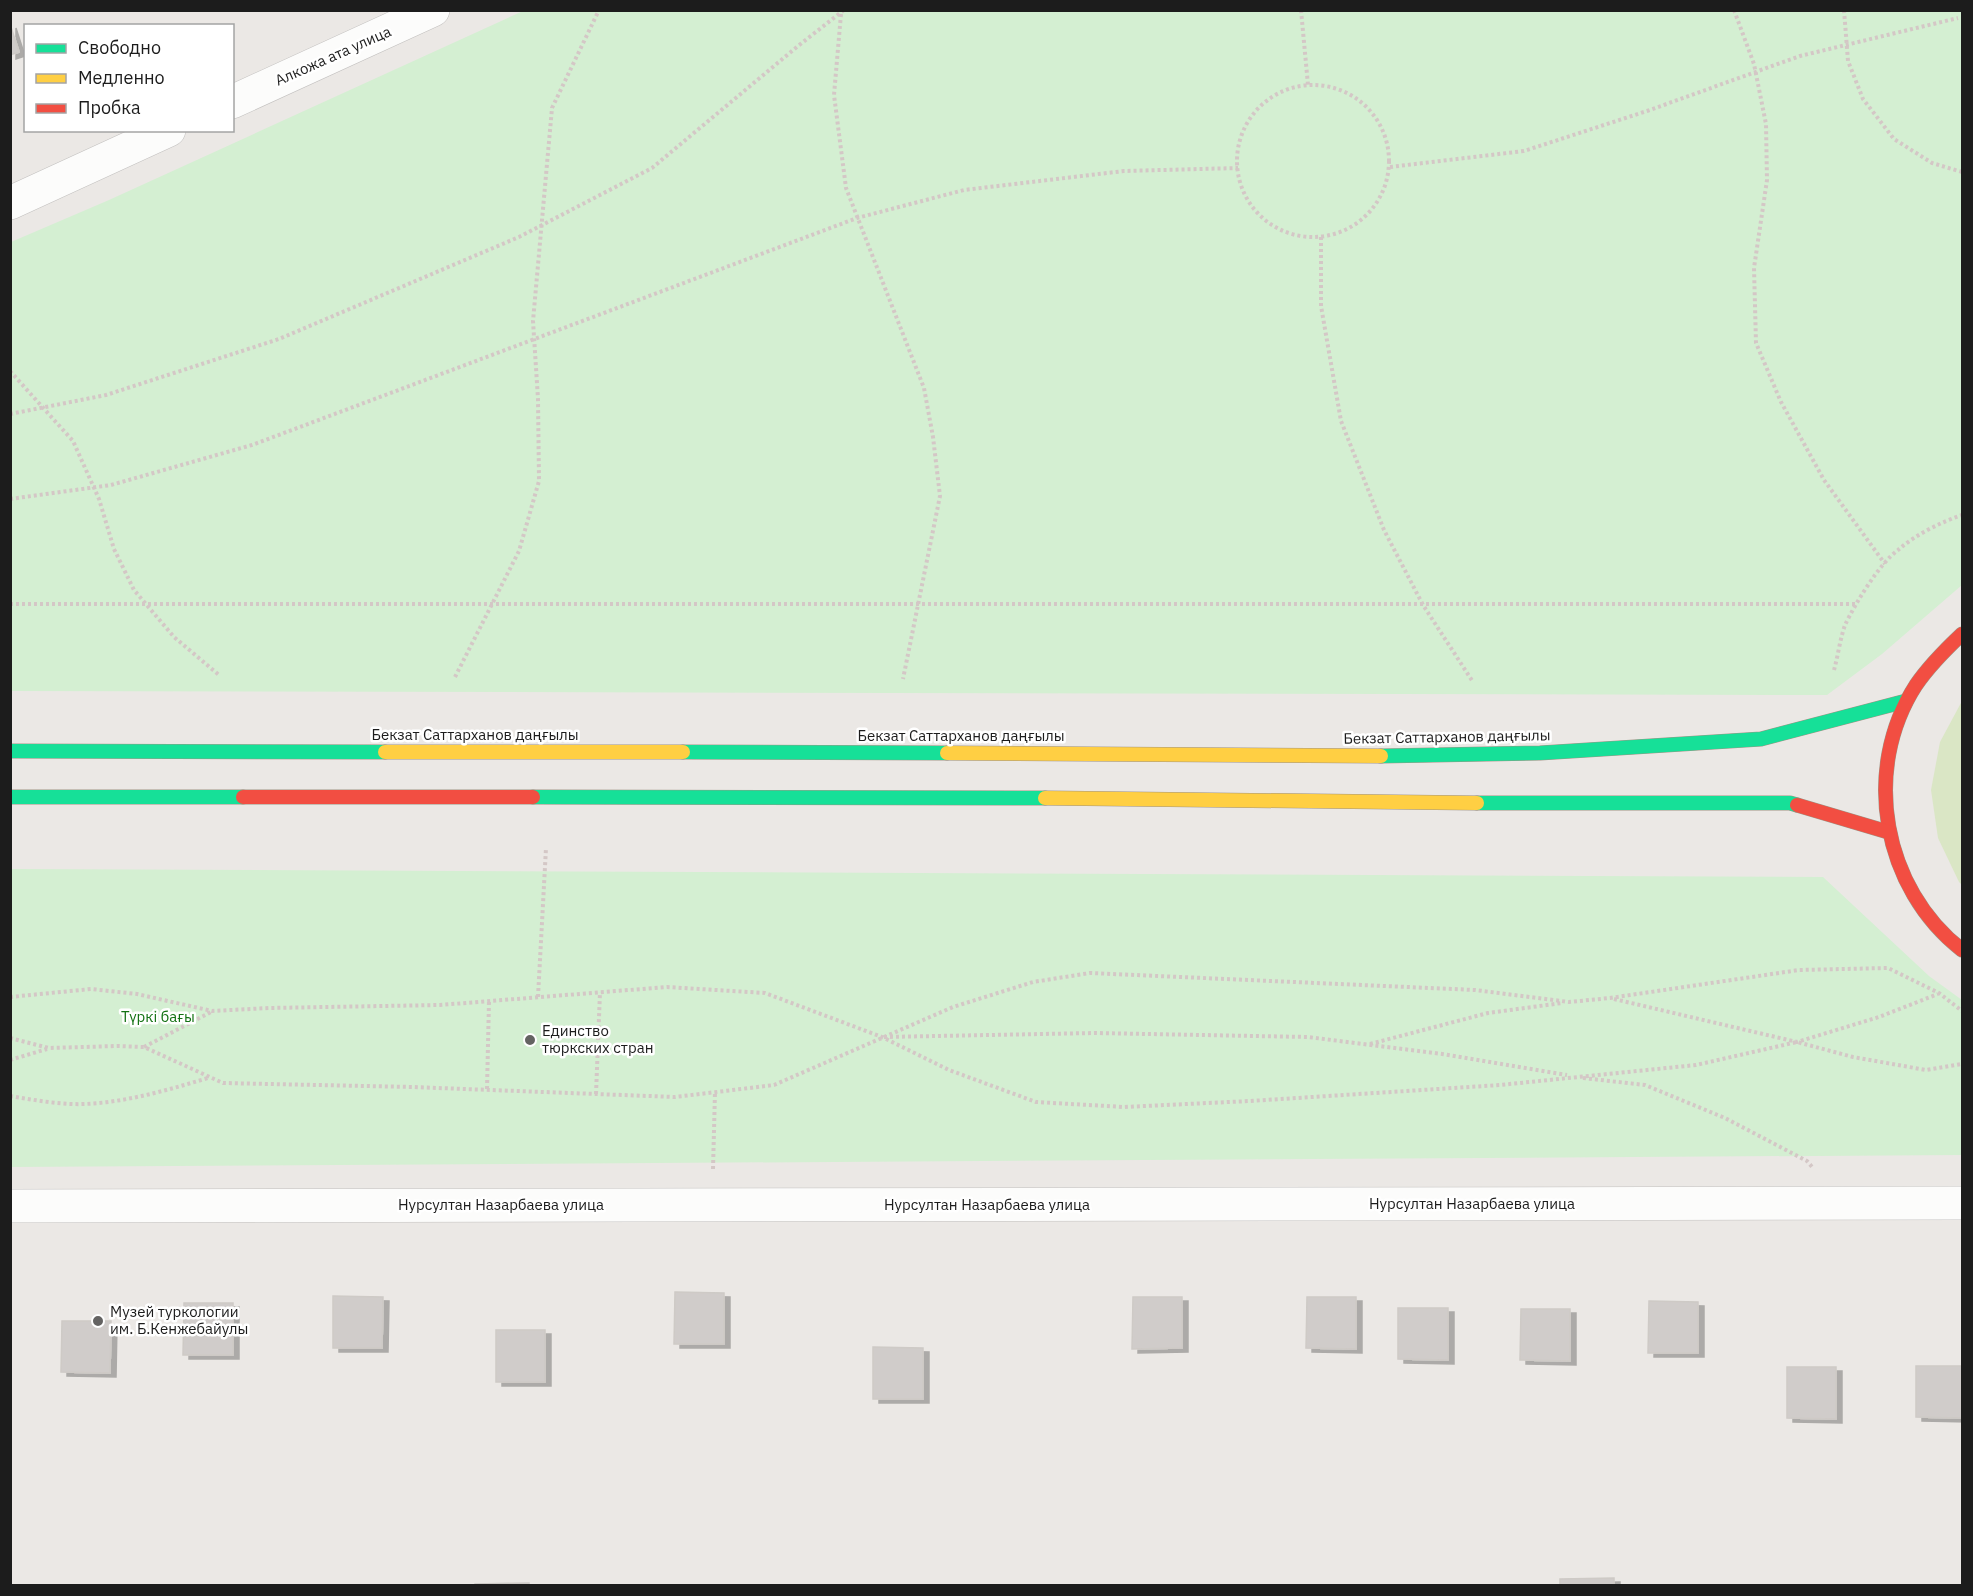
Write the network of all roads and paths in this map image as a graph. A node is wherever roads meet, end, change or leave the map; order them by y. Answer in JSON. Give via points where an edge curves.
{"nodes":[{"id":1,"x":433,"y":10,"type":"edge"},
{"id":2,"x":599,"y":10,"type":"edge"},
{"id":3,"x":1300,"y":10,"type":"edge"},
{"id":4,"x":1734,"y":10,"type":"edge"},
{"id":5,"x":1844,"y":10,"type":"edge"},
{"id":6,"x":843,"y":11,"type":"edge"},
{"id":7,"x":1958,"y":18,"type":"dead end"},
{"id":8,"x":1846,"y":45,"type":"junction"},
{"id":9,"x":1756,"y":72,"type":"junction"},
{"id":10,"x":1308,"y":85,"type":"junction"},
{"id":11,"x":234,"y":101,"type":"edge"},
{"id":12,"x":165,"y":132,"type":"edge"},
{"id":13,"x":1390,"y":167,"type":"junction"},
{"id":14,"x":1238,"y":168,"type":"junction"},
{"id":15,"x":1962,"y":172,"type":"edge"},
{"id":16,"x":10,"y":202,"type":"edge"},
{"id":17,"x":857,"y":218,"type":"junction"},
{"id":18,"x":542,"y":226,"type":"junction"},
{"id":19,"x":1322,"y":237,"type":"junction"},
{"id":20,"x":534,"y":339,"type":"junction"},
{"id":21,"x":10,"y":371,"type":"edge"},
{"id":22,"x":44,"y":407,"type":"junction"},
{"id":23,"x":10,"y":414,"type":"edge"},
{"id":24,"x":93,"y":487,"type":"junction"},
{"id":25,"x":10,"y":499,"type":"edge"},
{"id":26,"x":1962,"y":515,"type":"edge"},
{"id":27,"x":1885,"y":564,"type":"junction"},
{"id":28,"x":10,"y":604,"type":"edge"},
{"id":29,"x":146,"y":604,"type":"junction"},
{"id":30,"x":1423,"y":604,"type":"junction"},
{"id":31,"x":1857,"y":604,"type":"junction"},
{"id":32,"x":492,"y":605,"type":"junction"},
{"id":33,"x":918,"y":605,"type":"junction"},
{"id":34,"x":1962,"y":634,"type":"edge"},
{"id":35,"x":1834,"y":670,"type":"dead end"},
{"id":36,"x":219,"y":675,"type":"dead end"},
{"id":37,"x":455,"y":677,"type":"dead end"},
{"id":38,"x":903,"y":679,"type":"dead end"},
{"id":39,"x":1473,"y":682,"type":"dead end"},
{"id":40,"x":1906,"y":701,"type":"junction"},
{"id":41,"x":10,"y":751,"type":"edge"},
{"id":42,"x":10,"y":797,"type":"edge"},
{"id":43,"x":1888,"y":832,"type":"junction"},
{"id":44,"x":546,"y":848,"type":"dead end"},
{"id":45,"x":1962,"y":950,"type":"edge"},
{"id":46,"x":600,"y":992,"type":"junction"},
{"id":47,"x":1939,"y":993,"type":"junction"},
{"id":48,"x":10,"y":997,"type":"edge"},
{"id":49,"x":538,"y":998,"type":"junction"},
{"id":50,"x":1610,"y":998,"type":"junction"},
{"id":51,"x":489,"y":1001,"type":"junction"},
{"id":52,"x":1569,"y":1002,"type":"junction"},
{"id":53,"x":212,"y":1011,"type":"junction"},
{"id":54,"x":1962,"y":1011,"type":"edge"},
{"id":55,"x":882,"y":1037,"type":"junction"},
{"id":56,"x":10,"y":1038,"type":"edge"},
{"id":57,"x":1797,"y":1042,"type":"junction"},
{"id":58,"x":1368,"y":1045,"type":"junction"},
{"id":59,"x":144,"y":1047,"type":"junction"},
{"id":60,"x":50,"y":1048,"type":"junction"},
{"id":61,"x":10,"y":1060,"type":"edge"},
{"id":62,"x":1962,"y":1064,"type":"edge"},
{"id":63,"x":1574,"y":1076,"type":"junction"},
{"id":64,"x":209,"y":1077,"type":"junction"},
{"id":65,"x":487,"y":1089,"type":"junction"},
{"id":66,"x":715,"y":1092,"type":"junction"},
{"id":67,"x":596,"y":1094,"type":"junction"},
{"id":68,"x":10,"y":1096,"type":"edge"},
{"id":69,"x":1847,"y":1203,"type":"junction"},
{"id":70,"x":1962,"y":1203,"type":"edge"},
{"id":71,"x":712,"y":1205,"type":"junction"},
{"id":72,"x":10,"y":1206,"type":"edge"}],
"edges":[{"from":1,"to":11,"type":"street","name":"Алкожа ата улица"},
{"from":2,"to":18,"type":"path","via":[[552,108]]},
{"from":3,"to":10,"type":"path"},
{"from":4,"to":9,"type":"path"},
{"from":5,"to":8,"type":"path"},
{"from":6,"to":17,"type":"path","via":[[834,95],[846,188]]},
{"from":6,"to":18,"type":"path","via":[[652,168]]},
{"from":7,"to":8,"type":"path"},
{"from":8,"to":9,"type":"path"},
{"from":8,"to":15,"type":"path","via":[[1863,99],[1894,139],[1932,163]]},
{"from":9,"to":13,"type":"path","via":[[1524,152]]},
{"from":9,"to":27,"type":"path","via":[[1766,124],[1767,180],[1754,268],[1756,344],[1781,402],[1824,480]]},
{"from":10,"to":13,"type":"path","via":[[1334,87],[1358,98],[1376,117],[1387,140]]},
{"from":10,"to":14,"type":"path","via":[[1284,90],[1253,115],[1239,144]]},
{"from":12,"to":16,"type":"street"},
{"from":13,"to":19,"type":"path","via":[[1383,192],[1368,214],[1347,229]]},
{"from":14,"to":17,"type":"path","via":[[1124,171],[964,190]]},
{"from":14,"to":19,"type":"path","via":[[1243,191],[1256,211],[1275,227],[1297,235]]},
{"from":17,"to":20,"type":"path"},
{"from":17,"to":33,"type":"path","via":[[924,388],[933,437],[940,496]]},
{"from":18,"to":20,"type":"path"},
{"from":18,"to":22,"type":"path","via":[[279,339],[106,394]]},
{"from":19,"to":30,"type":"path","via":[[1321,306],[1341,421],[1384,530]]},
{"from":20,"to":24,"type":"path","via":[[252,445]]},
{"from":20,"to":32,"type":"path","via":[[538,481],[519,551]]},
{"from":21,"to":22,"type":"path"},
{"from":22,"to":23,"type":"path"},
{"from":22,"to":24,"type":"path","via":[[74,441]]},
{"from":24,"to":25,"type":"path"},
{"from":24,"to":29,"type":"path","via":[[114,549],[134,590]]},
{"from":26,"to":27,"type":"path","via":[[1945,520],[1897,550]]},
{"from":27,"to":31,"type":"path"},
{"from":28,"to":29,"type":"path"},
{"from":29,"to":32,"type":"path"},
{"from":29,"to":36,"type":"path","via":[[174,637]]},
{"from":30,"to":31,"type":"path"},
{"from":30,"to":33,"type":"path"},
{"from":30,"to":39,"type":"path"},
{"from":31,"to":35,"type":"path","via":[[1845,626]]},
{"from":32,"to":33,"type":"path"},
{"from":32,"to":37,"type":"path"},
{"from":33,"to":38,"type":"path"},
{"from":34,"to":40,"type":"main road","via":[[1923,673]]},
{"from":40,"to":41,"type":"main road","name":"Бекзат Саттарханов даңғылы","via":[[1761,739],[1457,755]]},
{"from":40,"to":43,"type":"main road","via":[[1893,732],[1886,764]]},
{"from":42,"to":43,"type":"main road","via":[[1790,803]]},
{"from":43,"to":45,"type":"main road","via":[[1912,895]]},
{"from":44,"to":49,"type":"path"},
{"from":46,"to":49,"type":"path"},
{"from":46,"to":55,"type":"path","via":[[667,987],[765,993]]},
{"from":46,"to":67,"type":"path"},
{"from":47,"to":50,"type":"path","via":[[1888,968],[1799,970]]},
{"from":47,"to":54,"type":"path"},
{"from":47,"to":57,"type":"path","via":[[1880,1017]]},
{"from":48,"to":53,"type":"path","via":[[91,989],[137,994]]},
{"from":49,"to":51,"type":"path"},
{"from":50,"to":52,"type":"path"},
{"from":50,"to":57,"type":"path"},
{"from":51,"to":53,"type":"path"},
{"from":51,"to":65,"type":"path"},
{"from":52,"to":55,"type":"path","via":[[1475,990],[1090,973],[1013,988],[952,1007]]},
{"from":52,"to":58,"type":"path","via":[[1488,1013]]},
{"from":53,"to":59,"type":"path"},
{"from":55,"to":58,"type":"path","via":[[1107,1033],[1308,1037]]},
{"from":55,"to":63,"type":"path","via":[[949,1070],[1036,1102],[1124,1107],[1500,1085]]},
{"from":55,"to":66,"type":"path","via":[[774,1085]]},
{"from":56,"to":60,"type":"path"},
{"from":57,"to":62,"type":"path","via":[[1926,1070]]},
{"from":57,"to":63,"type":"path","via":[[1696,1065]]},
{"from":58,"to":63,"type":"path"},
{"from":59,"to":60,"type":"path"},
{"from":59,"to":64,"type":"path"},
{"from":60,"to":61,"type":"path"},
{"from":63,"to":69,"type":"path","via":[[1645,1085],[1725,1118],[1807,1161]]},
{"from":64,"to":65,"type":"path","via":[[224,1083]]},
{"from":64,"to":68,"type":"path","via":[[149,1095],[85,1104]]},
{"from":65,"to":67,"type":"path"},
{"from":66,"to":67,"type":"path","via":[[675,1097]]},
{"from":66,"to":71,"type":"path"},
{"from":69,"to":70,"type":"street","name":"Нурсултан Назарбаева улица"},
{"from":69,"to":71,"type":"street","name":"Нурсултан Назарбаева улица"},
{"from":71,"to":72,"type":"street","name":"Нурсултан Назарбаева улица"}]}
